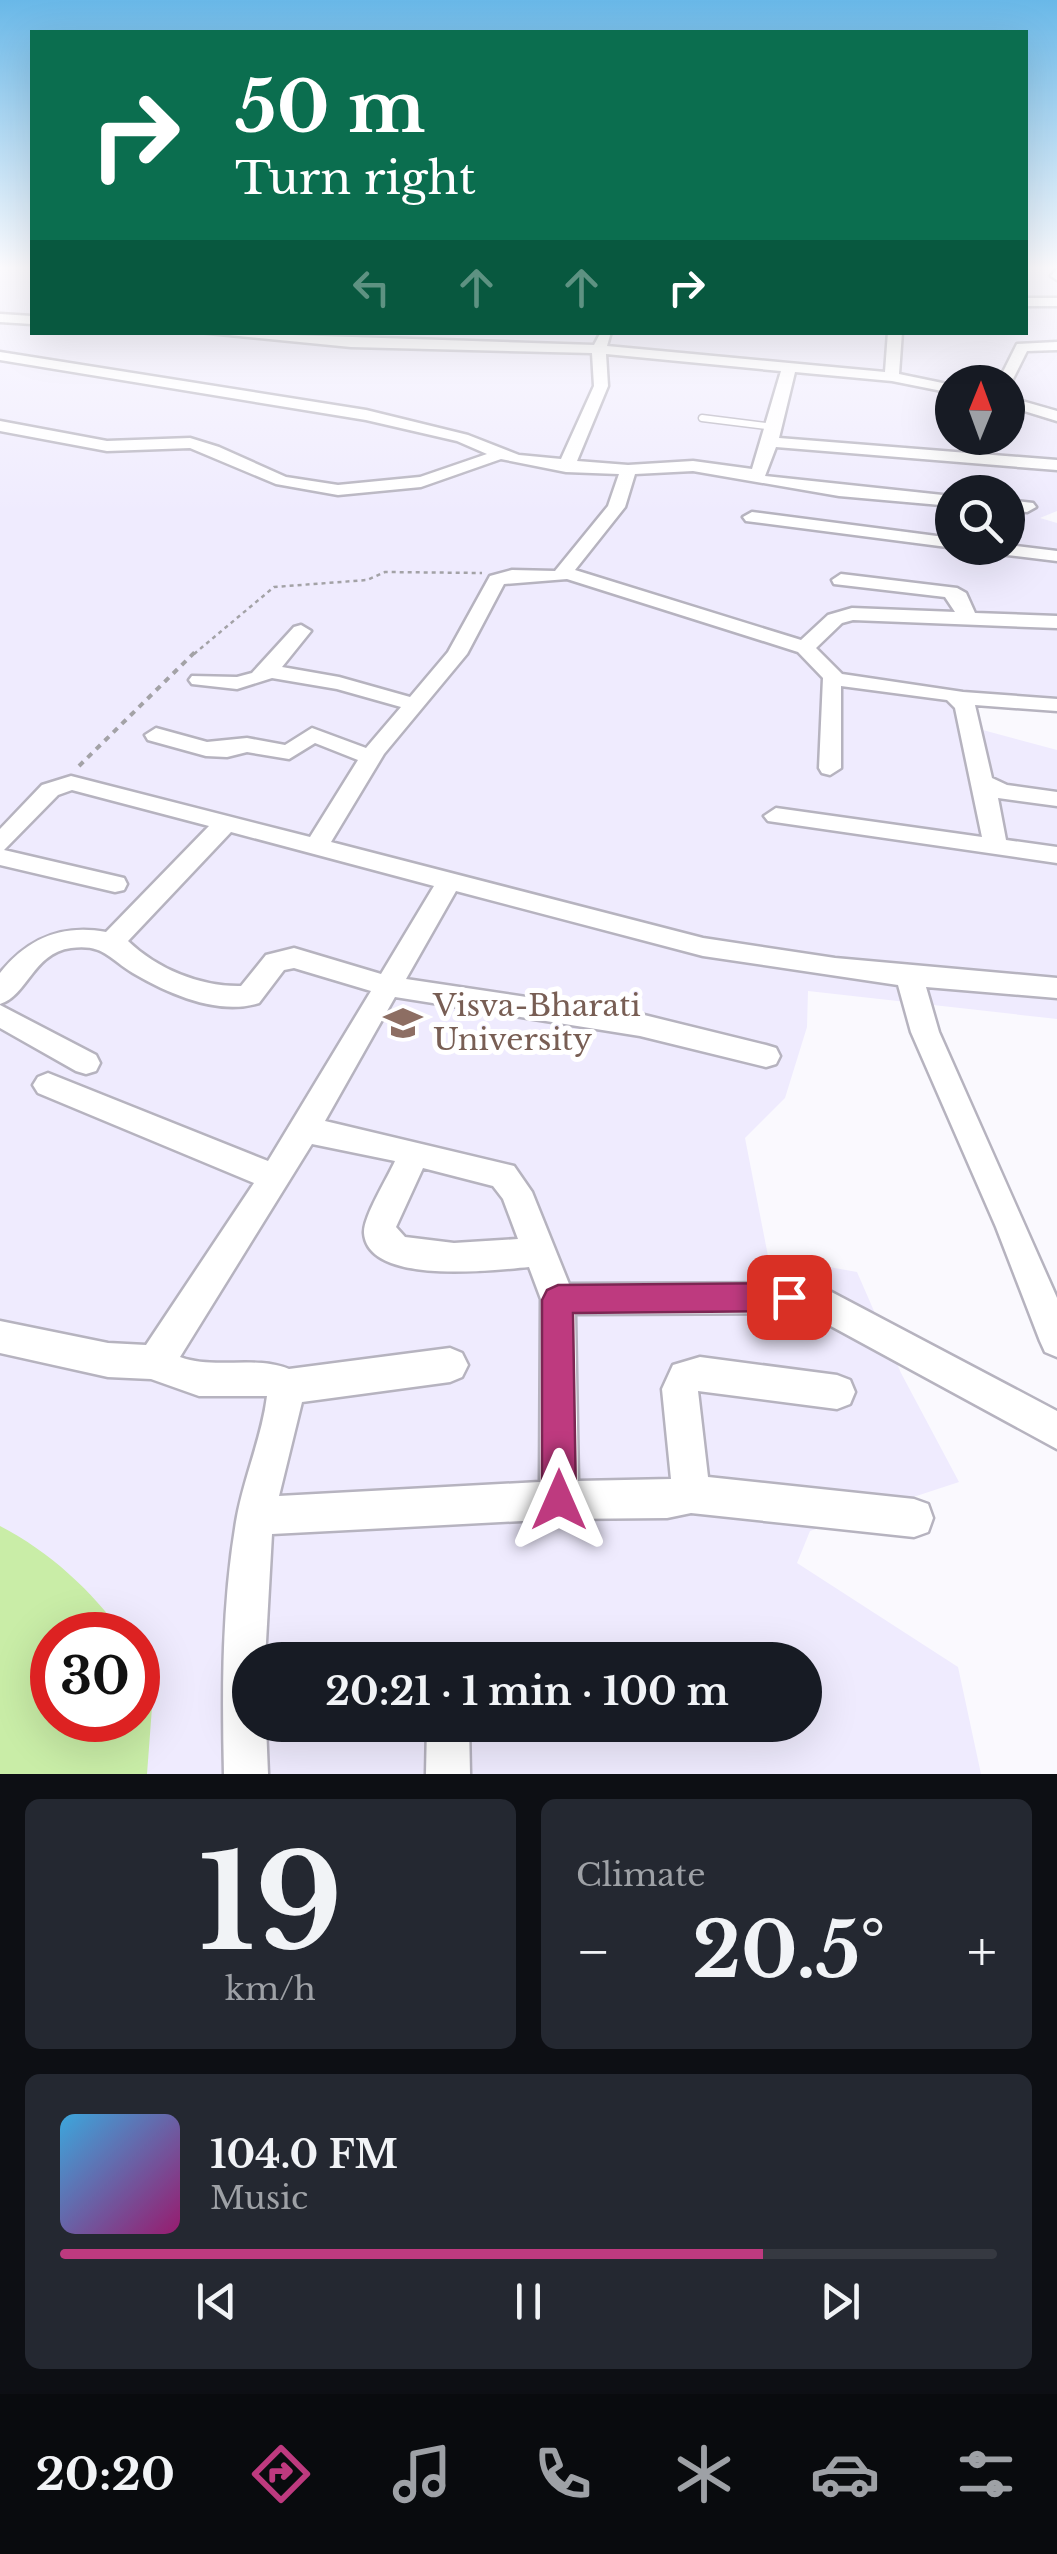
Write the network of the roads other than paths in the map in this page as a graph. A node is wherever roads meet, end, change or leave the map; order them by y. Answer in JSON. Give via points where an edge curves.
{"nodes":[{"id":1,"x":590,"y":349,"type":"edge"},
{"id":2,"x":599,"y":349,"type":"junction"},
{"id":3,"x":894,"y":349,"type":"edge"},
{"id":4,"x":0,"y":357,"type":"edge"},
{"id":5,"x":789,"y":367,"type":"junction"},
{"id":6,"x":892,"y":377,"type":"junction"},
{"id":7,"x":935,"y":386,"type":"edge"},
{"id":8,"x":1025,"y":390,"type":"edge"},
{"id":9,"x":1057,"y":398,"type":"edge"},
{"id":10,"x":1025,"y":406,"type":"edge"},
{"id":11,"x":1057,"y":416,"type":"edge"},
{"id":12,"x":702,"y":418,"type":"dead end"},
{"id":13,"x":0,"y":426,"type":"edge"},
{"id":14,"x":772,"y":434,"type":"junction"},
{"id":15,"x":500,"y":454,"type":"junction"},
{"id":16,"x":1057,"y":465,"type":"edge"},
{"id":17,"x":566,"y":467,"type":"junction"},
{"id":18,"x":628,"y":470,"type":"junction"},
{"id":19,"x":754,"y":477,"type":"junction"},
{"id":20,"x":935,"y":500,"type":"edge"},
{"id":21,"x":935,"y":541,"type":"edge"},
{"id":22,"x":1025,"y":552,"type":"edge"},
{"id":23,"x":1057,"y":556,"type":"edge"},
{"id":24,"x":562,"y":572,"type":"junction"},
{"id":25,"x":841,"y":580,"type":"dead end"},
{"id":26,"x":967,"y":618,"type":"junction"},
{"id":27,"x":1057,"y":622,"type":"edge"},
{"id":28,"x":301,"y":631,"type":"dead end"},
{"id":29,"x":805,"y":648,"type":"junction"},
{"id":30,"x":269,"y":671,"type":"junction"},
{"id":31,"x":836,"y":679,"type":"junction"},
{"id":32,"x":199,"y":680,"type":"dead end"},
{"id":33,"x":959,"y":698,"type":"junction"},
{"id":34,"x":416,"y":704,"type":"junction"},
{"id":35,"x":1057,"y":705,"type":"edge"},
{"id":36,"x":156,"y":735,"type":"dead end"},
{"id":37,"x":372,"y":757,"type":"junction"},
{"id":38,"x":830,"y":768,"type":"dead end"},
{"id":39,"x":984,"y":784,"type":"junction"},
{"id":40,"x":1057,"y":800,"type":"edge"},
{"id":41,"x":776,"y":816,"type":"dead end"},
{"id":42,"x":225,"y":824,"type":"junction"},
{"id":43,"x":0,"y":844,"type":"edge"},
{"id":44,"x":996,"y":844,"type":"junction"},
{"id":45,"x":316,"y":846,"type":"junction"},
{"id":46,"x":1057,"y":855,"type":"edge"},
{"id":47,"x":0,"y":857,"type":"edge"},
{"id":48,"x":449,"y":882,"type":"junction"},
{"id":49,"x":115,"y":884,"type":"dead end"},
{"id":50,"x":112,"y":942,"type":"junction"},
{"id":51,"x":909,"y":978,"type":"junction"},
{"id":52,"x":388,"y":986,"type":"junction"},
{"id":53,"x":1057,"y":988,"type":"edge"},
{"id":54,"x":0,"y":994,"type":"edge"},
{"id":55,"x":0,"y":1016,"type":"edge"},
{"id":56,"x":766,"y":1056,"type":"dead end"},
{"id":57,"x":86,"y":1063,"type":"dead end"},
{"id":58,"x":48,"y":1085,"type":"dead end"},
{"id":59,"x":304,"y":1130,"type":"junction"},
{"id":60,"x":416,"y":1152,"type":"junction"},
{"id":61,"x":273,"y":1177,"type":"junction"},
{"id":62,"x":537,"y":1252,"type":"junction"},
{"id":63,"x":558,"y":1300,"type":"junction"},
{"id":64,"x":0,"y":1337,"type":"edge"},
{"id":65,"x":1057,"y":1341,"type":"edge"},
{"id":66,"x":154,"y":1362,"type":"junction"},
{"id":67,"x":450,"y":1365,"type":"dead end"},
{"id":68,"x":284,"y":1387,"type":"junction"},
{"id":69,"x":837,"y":1392,"type":"dead end"},
{"id":70,"x":1057,"y":1432,"type":"edge"},
{"id":71,"x":690,"y":1494,"type":"junction"},
{"id":72,"x":559,"y":1500,"type":"junction"},
{"id":73,"x":256,"y":1516,"type":"junction"},
{"id":74,"x":914,"y":1518,"type":"dead end"},
{"id":75,"x":248,"y":1642,"type":"edge"},
{"id":76,"x":246,"y":1742,"type":"edge"},
{"id":77,"x":448,"y":1742,"type":"edge"},
{"id":78,"x":246,"y":1774,"type":"edge"},
{"id":79,"x":448,"y":1774,"type":"edge"}],
"edges":[{"from":1,"to":2,"type":"street"},
{"from":2,"to":5,"type":"street","via":[[727,355]]},
{"from":2,"to":17,"type":"street","via":[[601,386]]},
{"from":3,"to":6,"type":"street"},
{"from":4,"to":15,"type":"street","via":[[381,418]]},
{"from":5,"to":6,"type":"street"},
{"from":5,"to":14,"type":"street"},
{"from":6,"to":7,"type":"street"},
{"from":8,"to":9,"type":"street"},
{"from":10,"to":11,"type":"street"},
{"from":12,"to":14,"type":"lane"},
{"from":13,"to":15,"type":"street","via":[[110,446],[186,442],[284,481],[349,488],[411,486]]},
{"from":14,"to":16,"type":"street"},
{"from":14,"to":19,"type":"street"},
{"from":15,"to":17,"type":"street"},
{"from":17,"to":18,"type":"street"},
{"from":18,"to":19,"type":"street","via":[[692,466]]},
{"from":18,"to":24,"type":"street","via":[[616,507]]},
{"from":19,"to":20,"type":"street"},
{"from":19,"to":21,"type":"street","via":[[749,524]]},
{"from":22,"to":23,"type":"street"},
{"from":24,"to":29,"type":"street"},
{"from":24,"to":34,"type":"street","via":[[497,580],[457,654]]},
{"from":25,"to":26,"type":"street","via":[[950,592]]},
{"from":26,"to":27,"type":"street"},
{"from":26,"to":29,"type":"street","via":[[842,616]]},
{"from":28,"to":30,"type":"street"},
{"from":29,"to":31,"type":"street"},
{"from":30,"to":32,"type":"street","via":[[248,685]]},
{"from":30,"to":34,"type":"street"},
{"from":31,"to":33,"type":"street"},
{"from":31,"to":38,"type":"street","via":[[829,694]]},
{"from":33,"to":35,"type":"street"},
{"from":33,"to":39,"type":"street"},
{"from":34,"to":37,"type":"street"},
{"from":36,"to":37,"type":"street","via":[[206,749],[247,745],[283,752],[318,736]]},
{"from":37,"to":45,"type":"street"},
{"from":39,"to":40,"type":"street"},
{"from":39,"to":44,"type":"street"},
{"from":41,"to":44,"type":"street"},
{"from":42,"to":43,"type":"street","via":[[61,784]]},
{"from":42,"to":45,"type":"street"},
{"from":42,"to":50,"type":"street"},
{"from":44,"to":46,"type":"street"},
{"from":45,"to":48,"type":"street"},
{"from":47,"to":49,"type":"street"},
{"from":48,"to":51,"type":"street","via":[[722,951]]},
{"from":48,"to":52,"type":"street"},
{"from":50,"to":52,"type":"street","via":[[132,960],[225,997],[249,996],[283,958]]},
{"from":50,"to":54,"type":"street","via":[[71,937],[44,945]]},
{"from":51,"to":53,"type":"street"},
{"from":51,"to":65,"type":"street"},
{"from":52,"to":56,"type":"street","via":[[640,1025]]},
{"from":52,"to":59,"type":"street"},
{"from":55,"to":57,"type":"street"},
{"from":58,"to":61,"type":"street"},
{"from":59,"to":60,"type":"street"},
{"from":59,"to":61,"type":"street"},
{"from":60,"to":62,"type":"street","via":[[504,1175]]},
{"from":60,"to":62,"type":"street","via":[[380,1226],[387,1245],[448,1258]]},
{"from":61,"to":66,"type":"street"},
{"from":62,"to":63,"type":"street"},
{"from":63,"to":70,"type":"street","via":[[810,1298]]},
{"from":63,"to":72,"type":"street"},
{"from":64,"to":66,"type":"street","via":[[108,1360]]},
{"from":66,"to":68,"type":"street","via":[[198,1379],[262,1378]]},
{"from":67,"to":68,"type":"street"},
{"from":68,"to":73,"type":"street"},
{"from":69,"to":71,"type":"street","via":[[685,1377],[680,1388]]},
{"from":71,"to":72,"type":"street"},
{"from":71,"to":74,"type":"street"},
{"from":72,"to":73,"type":"street"},
{"from":73,"to":75,"type":"street"},
{"from":76,"to":78,"type":"street"},
{"from":77,"to":79,"type":"street"}]}
